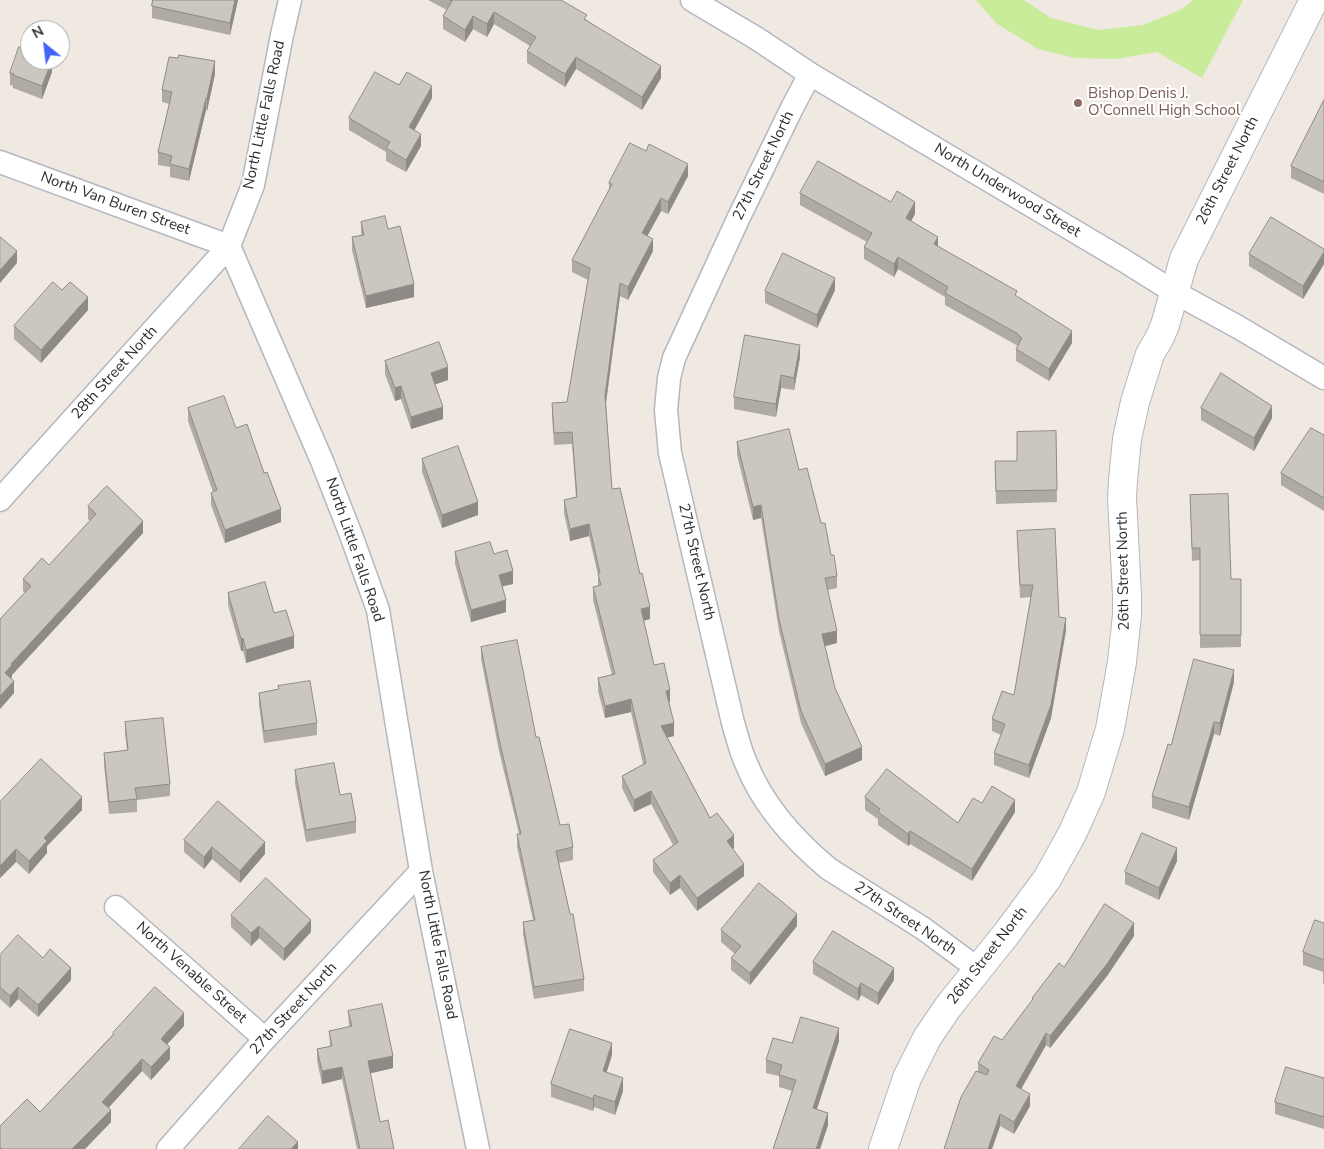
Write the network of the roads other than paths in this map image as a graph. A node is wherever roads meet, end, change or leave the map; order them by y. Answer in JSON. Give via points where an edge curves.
{"nodes":[{"id":1,"x":290,"y":0,"type":"edge"},
{"id":2,"x":692,"y":0,"type":"edge"},
{"id":3,"x":1314,"y":0,"type":"edge"},
{"id":4,"x":810,"y":74,"type":"junction"},
{"id":5,"x":0,"y":162,"type":"edge"},
{"id":6,"x":229,"y":246,"type":"junction"},
{"id":7,"x":1174,"y":292,"type":"junction"},
{"id":8,"x":1324,"y":378,"type":"edge"},
{"id":9,"x":0,"y":500,"type":"edge"},
{"id":10,"x":422,"y":871,"type":"junction"},
{"id":11,"x":116,"y":906,"type":"dead end"},
{"id":12,"x":978,"y":969,"type":"junction"},
{"id":13,"x":265,"y":1039,"type":"junction"},
{"id":14,"x":168,"y":1149,"type":"edge"},
{"id":15,"x":478,"y":1149,"type":"edge"},
{"id":16,"x":882,"y":1149,"type":"edge"}],
"edges":[{"from":1,"to":6,"type":"street","name":"North Little Falls Road","via":[[253,185]]},
{"from":2,"to":4,"type":"street","name":"North Underwood Street"},
{"from":3,"to":7,"type":"street","name":"26th Street North","via":[[1184,259]]},
{"from":4,"to":7,"type":"street","name":"North Underwood Street"},
{"from":4,"to":12,"type":"street","name":"27th Street North","via":[[674,358],[666,410],[670,453],[733,723],[756,785],[796,840],[829,869]]},
{"from":5,"to":6,"type":"street","name":"North Van Buren Street"},
{"from":6,"to":9,"type":"street","name":"28th Street North"},
{"from":6,"to":10,"type":"street","name":"North Little Falls Road","via":[[322,460],[378,610]]},
{"from":7,"to":8,"type":"street","name":"North Underwood Street"},
{"from":7,"to":12,"type":"street","name":"26th Street North","via":[[1165,326],[1148,362],[1135,402],[1123,468],[1127,615],[1107,742],[1086,802],[1053,870]]},
{"from":10,"to":13,"type":"street","name":"27th Street North"},
{"from":10,"to":15,"type":"street","name":"North Little Falls Road"},
{"from":11,"to":13,"type":"street","name":"North Venable Street"},
{"from":12,"to":16,"type":"street","name":"26th Street North","via":[[923,1045],[907,1078]]},
{"from":13,"to":14,"type":"street","name":"27th Street North"}]}
